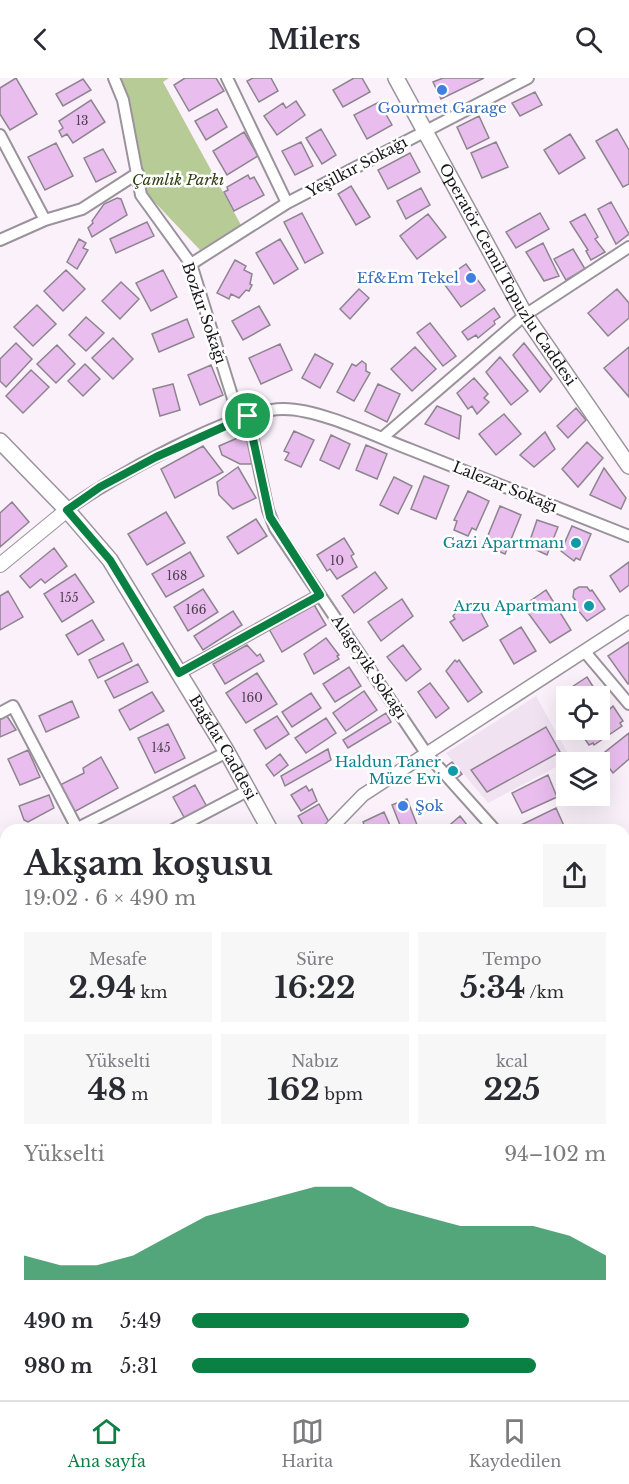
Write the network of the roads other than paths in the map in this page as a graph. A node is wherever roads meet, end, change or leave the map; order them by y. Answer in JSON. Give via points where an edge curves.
{"nodes":[{"id":1,"x":114,"y":78,"type":"edge"},
{"id":2,"x":227,"y":78,"type":"edge"},
{"id":3,"x":396,"y":78,"type":"edge"},
{"id":4,"x":528,"y":78,"type":"edge"},
{"id":5,"x":424,"y":132,"type":"junction"},
{"id":6,"x":0,"y":135,"type":"edge"},
{"id":7,"x":138,"y":173,"type":"junction"},
{"id":8,"x":287,"y":203,"type":"junction"},
{"id":9,"x":45,"y":220,"type":"junction"},
{"id":10,"x":0,"y":240,"type":"edge"},
{"id":11,"x":629,"y":247,"type":"edge"},
{"id":12,"x":191,"y":264,"type":"junction"},
{"id":13,"x":525,"y":315,"type":"junction"},
{"id":14,"x":243,"y":417,"type":"junction"},
{"id":15,"x":382,"y":438,"type":"junction"},
{"id":16,"x":0,"y":441,"type":"edge"},
{"id":17,"x":629,"y":466,"type":"edge"},
{"id":18,"x":67,"y":510,"type":"junction"},
{"id":19,"x":629,"y":536,"type":"edge"},
{"id":20,"x":0,"y":566,"type":"edge"},
{"id":21,"x":320,"y":595,"type":"junction"},
{"id":22,"x":629,"y":622,"type":"edge"},
{"id":23,"x":585,"y":652,"type":"junction"},
{"id":24,"x":179,"y":673,"type":"junction"},
{"id":25,"x":629,"y":704,"type":"edge"},
{"id":26,"x":0,"y":713,"type":"edge"},
{"id":27,"x":227,"y":752,"type":"junction"},
{"id":28,"x":426,"y":753,"type":"junction"},
{"id":29,"x":249,"y":790,"type":"junction"},
{"id":30,"x":75,"y":824,"type":"edge"},
{"id":31,"x":88,"y":824,"type":"edge"},
{"id":32,"x":184,"y":824,"type":"edge"},
{"id":33,"x":267,"y":824,"type":"edge"},
{"id":34,"x":335,"y":824,"type":"edge"},
{"id":35,"x":490,"y":824,"type":"edge"}],
"edges":[{"from":1,"to":7,"type":"street","name":"Bozkır Sokağı","via":[[123,100]]},
{"from":2,"to":8,"type":"street"},
{"from":3,"to":5,"type":"main road","name":"Operatör Cemil Topuzlu Caddesi"},
{"from":4,"to":5,"type":"street","name":"Yeşilkır Sokağı"},
{"from":5,"to":8,"type":"street","name":"Yeşilkır Sokağı"},
{"from":5,"to":13,"type":"main road","name":"Operatör Cemil Topuzlu Caddesi"},
{"from":6,"to":9,"type":"street"},
{"from":7,"to":9,"type":"street","via":[[90,205]]},
{"from":7,"to":12,"type":"street","name":"Bozkır Sokağı","via":[[141,195]]},
{"from":8,"to":12,"type":"street","name":"Yeşilkır Sokağı"},
{"from":9,"to":10,"type":"street"},
{"from":11,"to":13,"type":"street"},
{"from":12,"to":14,"type":"street","name":"Bozkır Sokağı"},
{"from":13,"to":15,"type":"street"},
{"from":13,"to":17,"type":"main road","name":"Operatör Cemil Topuzlu Caddesi"},
{"from":14,"to":15,"type":"street","name":"Lalezar Sokağı","via":[[292,409]]},
{"from":14,"to":18,"type":"street","name":"Lalezar Sokağı","via":[[100,487]]},
{"from":14,"to":21,"type":"street","name":"Alageyik Sokağı","via":[[270,517]]},
{"from":15,"to":19,"type":"street","name":"Lalezar Sokağı"},
{"from":16,"to":18,"type":"main road","name":"Bağdat Caddesi"},
{"from":18,"to":20,"type":"main road"},
{"from":18,"to":24,"type":"main road","name":"Bağdat Caddesi","via":[[110,560]]},
{"from":21,"to":24,"type":"street"},
{"from":21,"to":28,"type":"street","name":"Alageyik Sokağı"},
{"from":22,"to":23,"type":"street"},
{"from":23,"to":25,"type":"street"},
{"from":23,"to":28,"type":"street"},
{"from":24,"to":27,"type":"main road","name":"Bağdat Caddesi"},
{"from":26,"to":30,"type":"street","via":[[13,706]]},
{"from":27,"to":29,"type":"main road","name":"Bağdat Caddesi"},
{"from":27,"to":31,"type":"street"},
{"from":28,"to":34,"type":"street","via":[[363,795]]},
{"from":28,"to":35,"type":"street","name":"Alageyik Sokağı"},
{"from":29,"to":32,"type":"street"},
{"from":29,"to":33,"type":"main road","name":"Bağdat Caddesi"}]}
